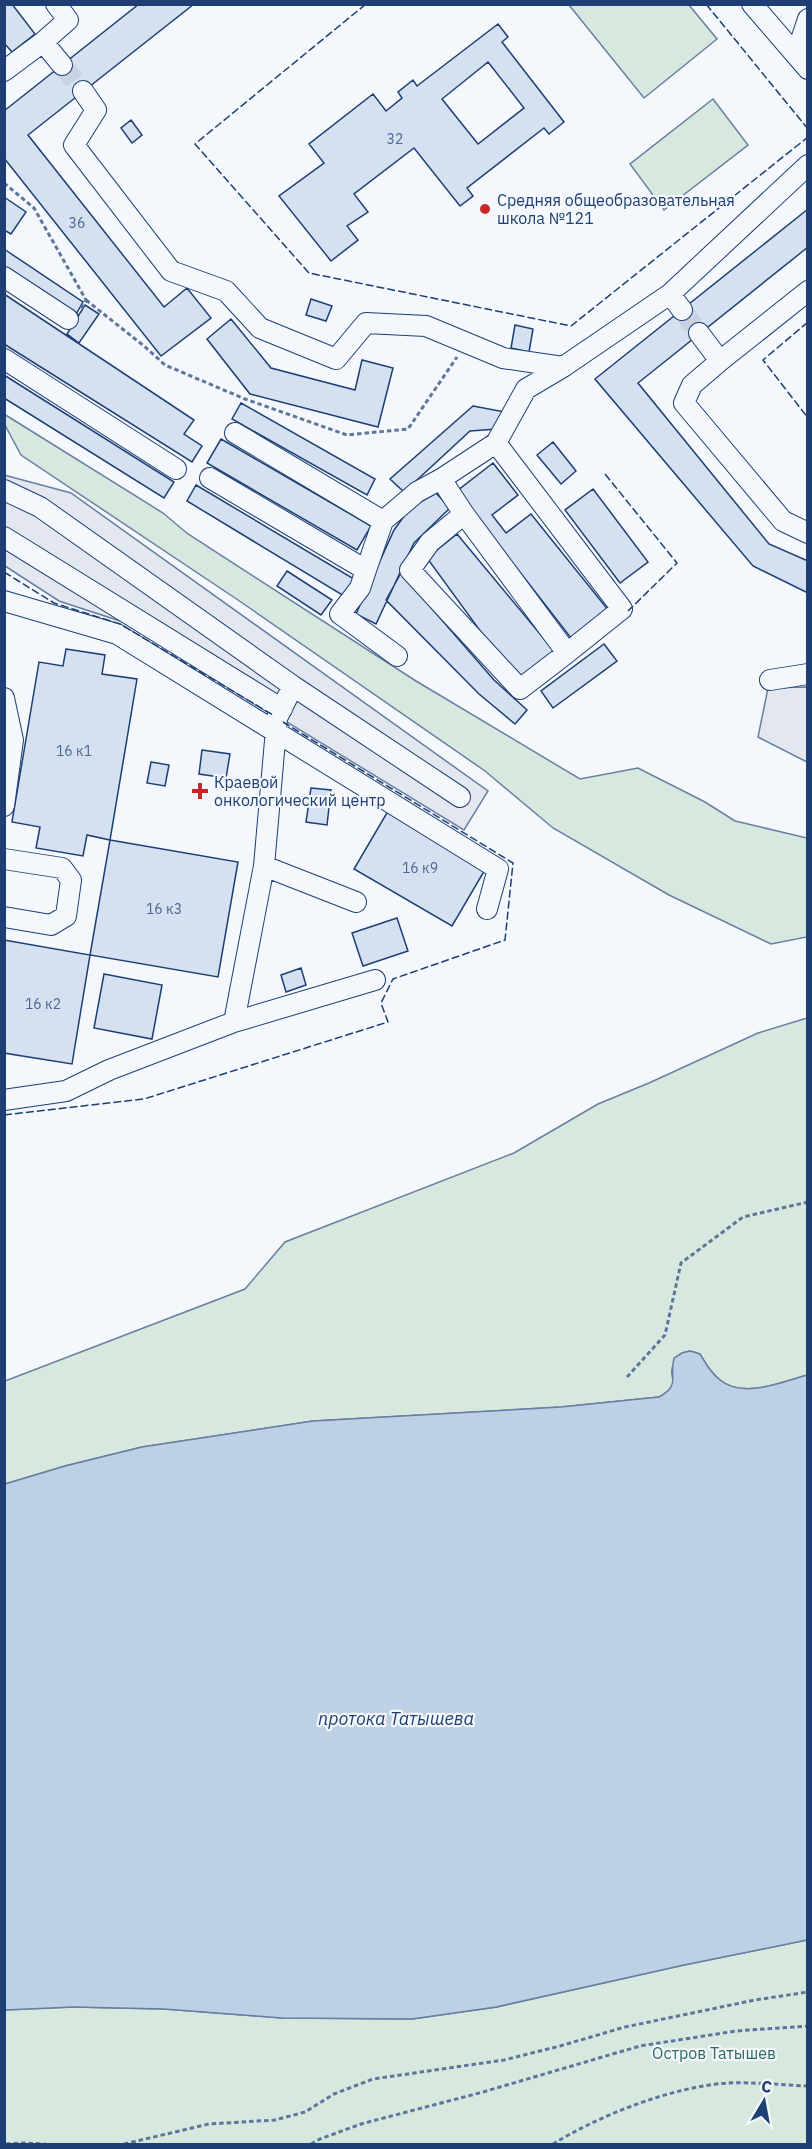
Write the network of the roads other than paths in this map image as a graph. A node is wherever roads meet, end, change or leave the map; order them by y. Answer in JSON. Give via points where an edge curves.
{"nodes":[{"id":1,"x":56,"y":4,"type":"edge"},
{"id":2,"x":752,"y":4,"type":"edge"},
{"id":3,"x":807,"y":19,"type":"edge"},
{"id":4,"x":43,"y":42,"type":"junction"},
{"id":5,"x":802,"y":62,"type":"edge"},
{"id":6,"x":62,"y":65,"type":"tunnel mouth"},
{"id":7,"x":4,"y":71,"type":"edge"},
{"id":8,"x":83,"y":91,"type":"tunnel mouth"},
{"id":9,"x":807,"y":165,"type":"edge"},
{"id":10,"x":4,"y":277,"type":"edge"},
{"id":11,"x":807,"y":291,"type":"edge"},
{"id":12,"x":669,"y":294,"type":"junction"},
{"id":13,"x":682,"y":310,"type":"tunnel mouth"},
{"id":14,"x":68,"y":319,"type":"road end"},
{"id":15,"x":699,"y":333,"type":"tunnel mouth"},
{"id":16,"x":4,"y":359,"type":"edge"},
{"id":17,"x":720,"y":361,"type":"junction"},
{"id":18,"x":563,"y":367,"type":"junction"},
{"id":19,"x":235,"y":433,"type":"dead end"},
{"id":20,"x":496,"y":442,"type":"junction"},
{"id":21,"x":176,"y":469,"type":"dead end"},
{"id":22,"x":210,"y":478,"type":"dead end"},
{"id":23,"x":441,"y":479,"type":"junction"},
{"id":24,"x":4,"y":490,"type":"edge"},
{"id":25,"x":464,"y":514,"type":"junction"},
{"id":26,"x":383,"y":521,"type":"junction"},
{"id":27,"x":807,"y":534,"type":"edge"},
{"id":28,"x":4,"y":537,"type":"edge"},
{"id":29,"x":366,"y":570,"type":"junction"},
{"id":30,"x":4,"y":601,"type":"edge"},
{"id":31,"x":567,"y":652,"type":"junction"},
{"id":32,"x":397,"y":656,"type":"dead end"},
{"id":33,"x":807,"y":674,"type":"edge"},
{"id":34,"x":770,"y":680,"type":"dead end"},
{"id":35,"x":293,"y":686,"type":"junction"},
{"id":36,"x":4,"y":698,"type":"edge"},
{"id":37,"x":282,"y":709,"type":"junction"},
{"id":38,"x":276,"y":733,"type":"junction"},
{"id":39,"x":459,"y":797,"type":"dead end"},
{"id":40,"x":4,"y":807,"type":"edge"},
{"id":41,"x":4,"y":859,"type":"edge"},
{"id":42,"x":264,"y":866,"type":"junction"},
{"id":43,"x":356,"y":902,"type":"dead end"},
{"id":44,"x":487,"y":909,"type":"dead end"},
{"id":45,"x":4,"y":917,"type":"edge"},
{"id":46,"x":375,"y":980,"type":"dead end"},
{"id":47,"x":234,"y":1022,"type":"junction"},
{"id":48,"x":4,"y":1100,"type":"edge"}],
"edges":[{"from":1,"to":4,"type":"street","via":[[68,20]]},
{"from":2,"to":5,"type":"street"},
{"from":3,"to":5,"type":"street"},
{"from":4,"to":6,"type":"street"},
{"from":4,"to":7,"type":"street"},
{"from":8,"to":18,"type":"street","via":[[96,110],[74,145],[171,271],[226,291],[260,328],[336,359],[366,323],[426,326],[503,358]]},
{"from":9,"to":12,"type":"street"},
{"from":10,"to":14,"type":"street"},
{"from":11,"to":17,"type":"street"},
{"from":12,"to":13,"type":"street"},
{"from":12,"to":18,"type":"street"},
{"from":15,"to":17,"type":"street"},
{"from":16,"to":21,"type":"street"},
{"from":17,"to":27,"type":"street","via":[[692,385],[684,403],[783,521]]},
{"from":18,"to":20,"type":"street","via":[[526,389]]},
{"from":19,"to":26,"type":"street"},
{"from":20,"to":23,"type":"street"},
{"from":20,"to":31,"type":"street","via":[[622,609]]},
{"from":22,"to":29,"type":"street"},
{"from":23,"to":25,"type":"street"},
{"from":23,"to":26,"type":"street","via":[[417,492]]},
{"from":24,"to":35,"type":"street","via":[[40,507]]},
{"from":25,"to":31,"type":"street"},
{"from":25,"to":31,"type":"street","via":[[430,542],[410,570],[520,689]]},
{"from":26,"to":29,"type":"street"},
{"from":28,"to":37,"type":"street"},
{"from":29,"to":32,"type":"street","via":[[360,588],[340,614]]},
{"from":30,"to":38,"type":"street","via":[[117,634]]},
{"from":33,"to":34,"type":"street"},
{"from":35,"to":37,"type":"street"},
{"from":35,"to":39,"type":"street"},
{"from":36,"to":40,"type":"street","via":[[13,740]]},
{"from":37,"to":38,"type":"street"},
{"from":38,"to":42,"type":"street"},
{"from":38,"to":44,"type":"street","via":[[498,868]]},
{"from":41,"to":45,"type":"street","via":[[62,868],[71,880],[66,916],[51,925]]},
{"from":42,"to":43,"type":"street"},
{"from":42,"to":47,"type":"street"},
{"from":46,"to":47,"type":"street"},
{"from":47,"to":48,"type":"street","via":[[109,1070],[66,1091]]}]}
